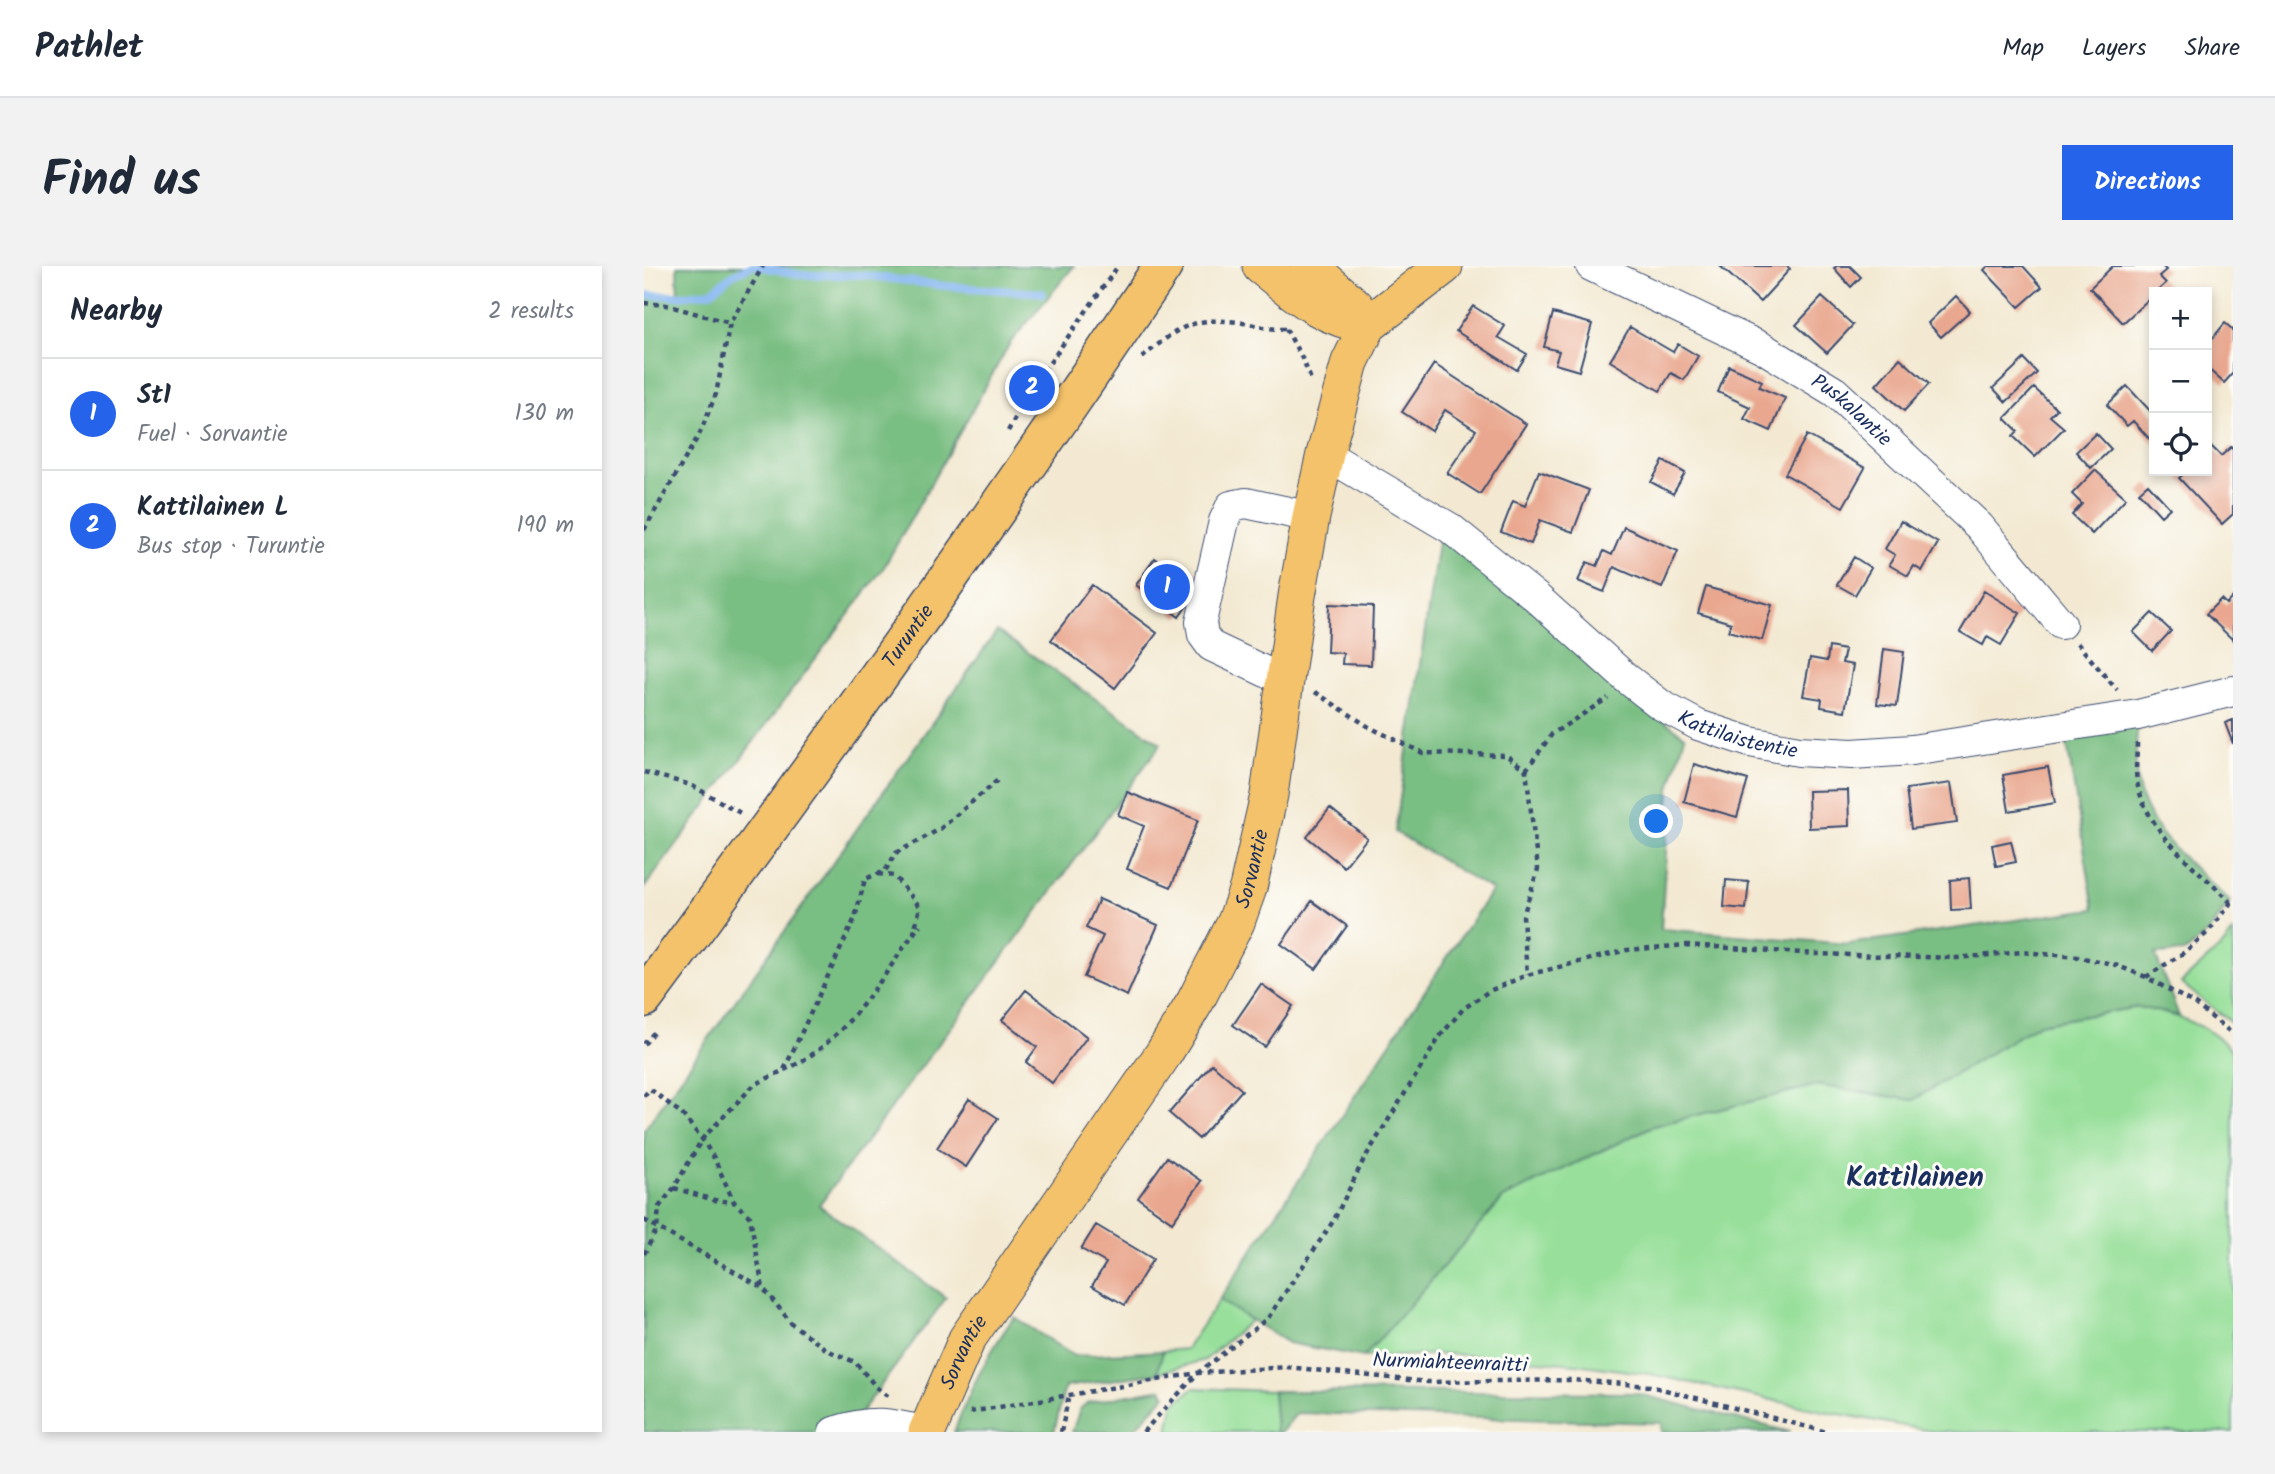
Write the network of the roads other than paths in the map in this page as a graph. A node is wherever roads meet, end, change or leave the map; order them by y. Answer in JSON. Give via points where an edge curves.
{"nodes":[{"id":1,"x":1163,"y":266,"type":"edge"},
{"id":2,"x":1261,"y":266,"type":"edge"},
{"id":3,"x":1309,"y":266,"type":"edge"},
{"id":4,"x":1444,"y":266,"type":"edge"},
{"id":5,"x":1591,"y":266,"type":"edge"},
{"id":6,"x":1368,"y":325,"type":"junction"},
{"id":7,"x":1325,"y":454,"type":"junction"},
{"id":8,"x":1311,"y":517,"type":"junction"},
{"id":9,"x":2061,"y":624,"type":"road end"},
{"id":10,"x":1286,"y":674,"type":"junction"},
{"id":11,"x":2233,"y":691,"type":"edge"},
{"id":12,"x":644,"y":998,"type":"edge"},
{"id":13,"x":919,"y":1420,"type":"edge"},
{"id":14,"x":834,"y":1432,"type":"edge"}],
"edges":[{"from":1,"to":12,"type":"highway","name":"Turuntie","via":[[1065,413]]},
{"from":2,"to":6,"type":"main road","via":[[1306,302],[1345,321]]},
{"from":3,"to":6,"type":"main road","via":[[1356,307]]},
{"from":4,"to":6,"type":"main road","name":"Sorvantie"},
{"from":5,"to":9,"type":"street","name":"Puskalantie","via":[[1762,348],[1835,392],[1979,526]]},
{"from":6,"to":7,"type":"main road","name":"Sorvantie","via":[[1350,362]]},
{"from":7,"to":8,"type":"main road","name":"Sorvantie"},
{"from":7,"to":11,"type":"street","name":"Kattilaistentie","via":[[1450,528],[1661,705],[1698,725],[1750,742],[1852,754],[1912,750],[2138,715]]},
{"from":8,"to":10,"type":"main road","name":"Sorvantie"},
{"from":8,"to":10,"type":"street","via":[[1246,503],[1231,506],[1201,622],[1211,646],[1266,672]]},
{"from":10,"to":13,"type":"main road","name":"Sorvantie","via":[[1256,858],[1230,933],[1164,1053],[967,1339]]},
{"from":13,"to":14,"type":"street","via":[[869,1423]]}]}
